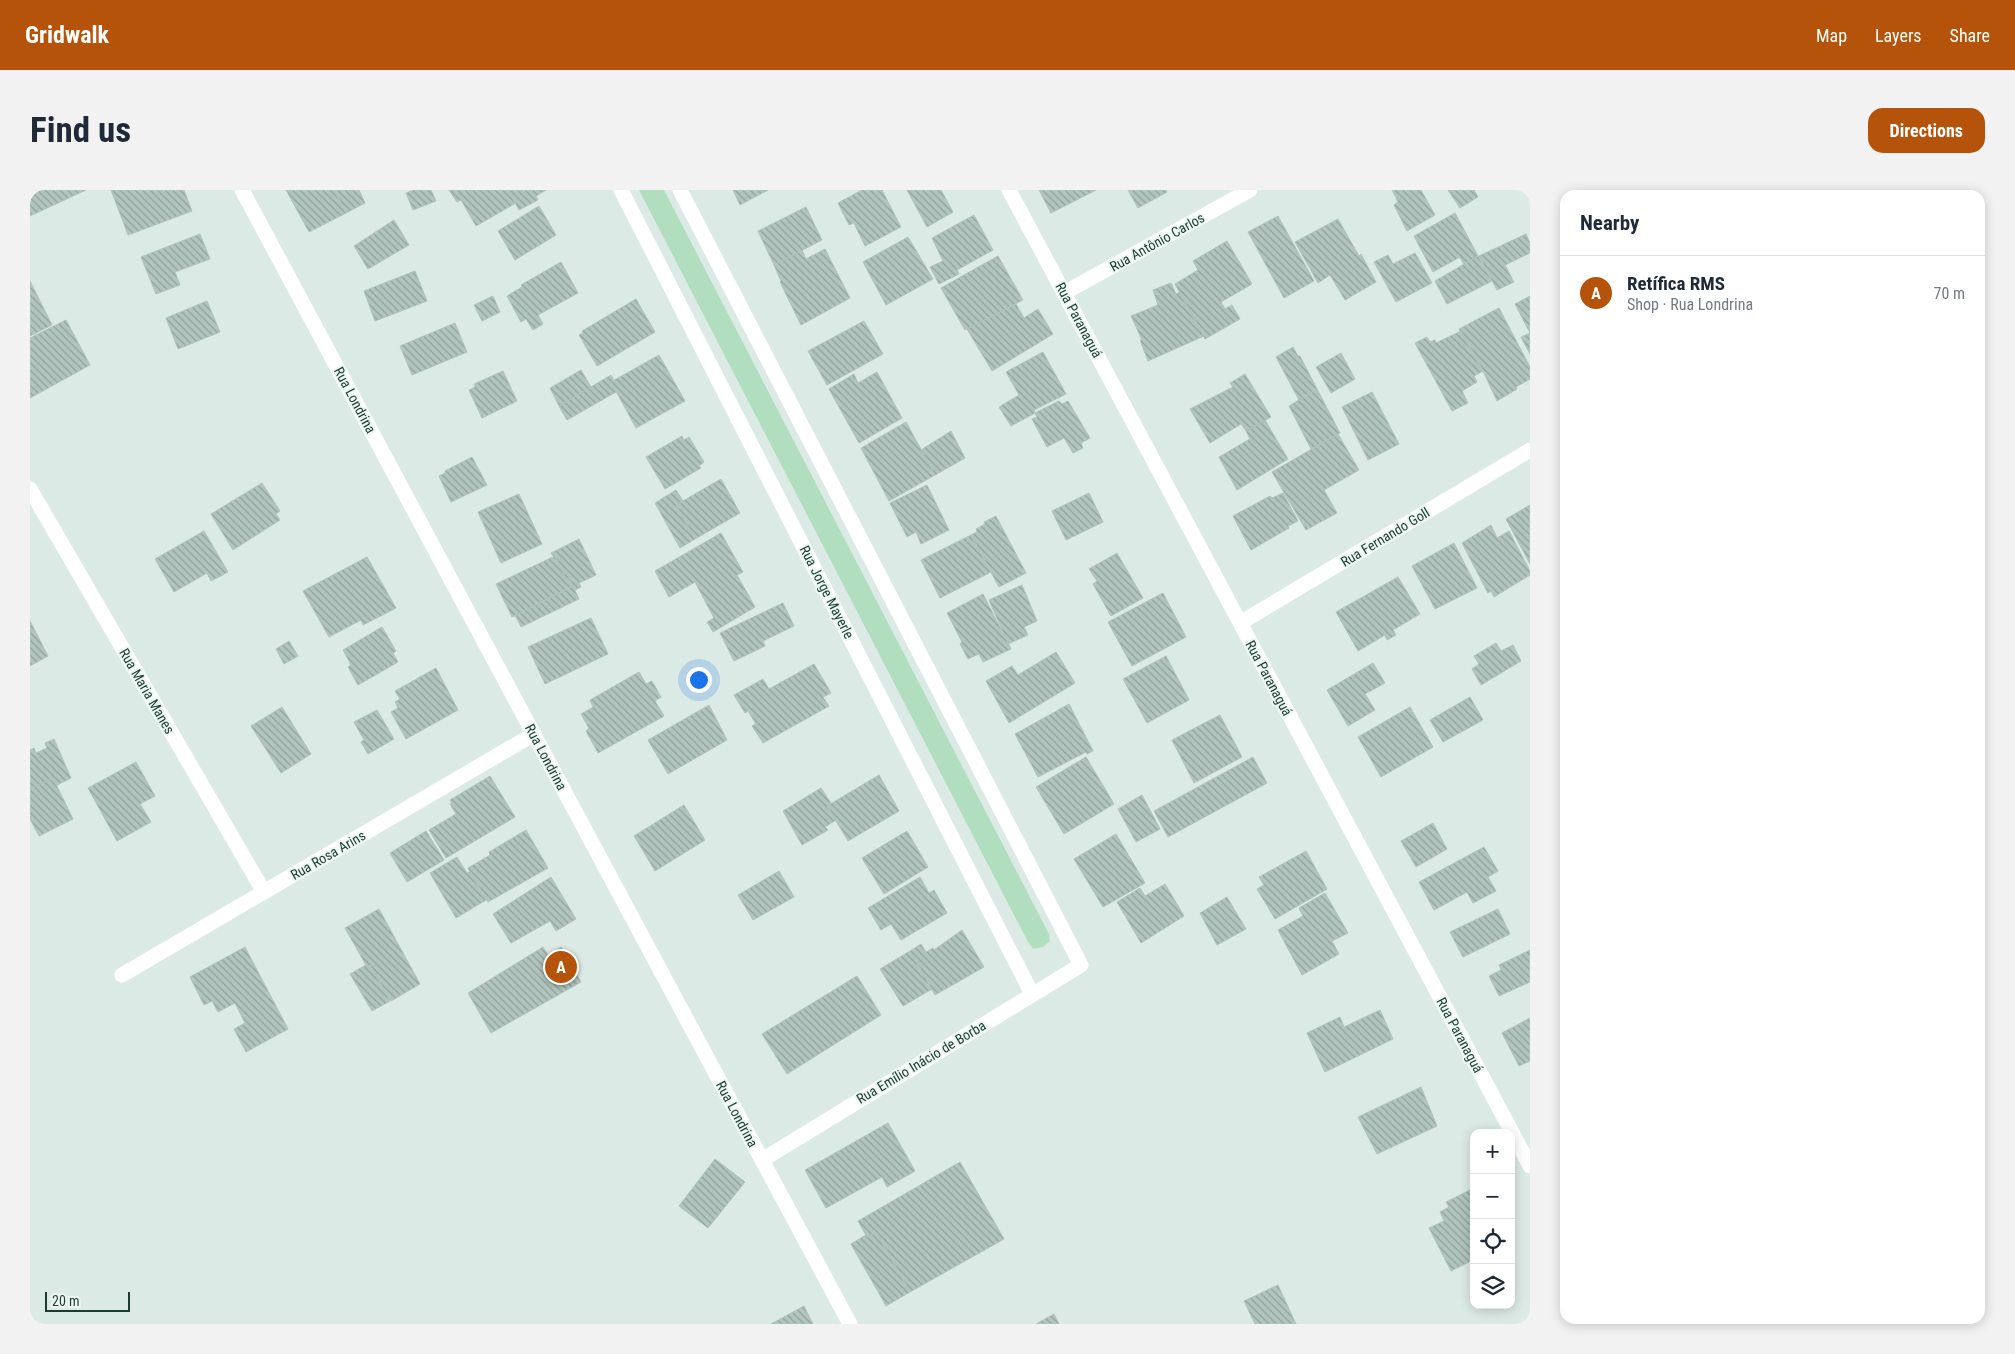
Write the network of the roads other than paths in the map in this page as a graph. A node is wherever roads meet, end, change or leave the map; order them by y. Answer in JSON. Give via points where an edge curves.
{"nodes":[{"id":1,"x":242,"y":190,"type":"edge"},
{"id":2,"x":621,"y":190,"type":"edge"},
{"id":3,"x":680,"y":190,"type":"edge"},
{"id":4,"x":1009,"y":190,"type":"edge"},
{"id":5,"x":1250,"y":190,"type":"edge"},
{"id":6,"x":1064,"y":293,"type":"junction"},
{"id":7,"x":1530,"y":450,"type":"edge"},
{"id":8,"x":30,"y":489,"type":"edge"},
{"id":9,"x":1240,"y":623,"type":"junction"},
{"id":10,"x":534,"y":734,"type":"junction"},
{"id":11,"x":264,"y":892,"type":"junction"},
{"id":12,"x":122,"y":975,"type":"dead end"},
{"id":13,"x":1032,"y":994,"type":"junction"},
{"id":14,"x":762,"y":1160,"type":"junction"},
{"id":15,"x":1530,"y":1166,"type":"edge"},
{"id":16,"x":850,"y":1324,"type":"edge"}],
"edges":[{"from":1,"to":10,"type":"street","name":"Rua Londrina"},
{"from":2,"to":13,"type":"street","name":"Rua Jorge Mayerle"},
{"from":3,"to":13,"type":"street","name":"Rua Emílio Inácio de Borba","via":[[1081,965]]},
{"from":4,"to":6,"type":"street","name":"Rua Paranaguá"},
{"from":5,"to":6,"type":"street","name":"Rua Antônio Carlos"},
{"from":6,"to":9,"type":"street","name":"Rua Paranaguá"},
{"from":7,"to":9,"type":"street","name":"Rua Fernando Goll"},
{"from":8,"to":11,"type":"street","name":"Rua Maria Manes"},
{"from":9,"to":15,"type":"street","name":"Rua Paranaguá"},
{"from":10,"to":11,"type":"street","name":"Rua Rosa Arins"},
{"from":10,"to":14,"type":"street","name":"Rua Londrina"},
{"from":11,"to":12,"type":"street","name":"Rua Rosa Arins"},
{"from":13,"to":14,"type":"street","name":"Rua Emílio Inácio de Borba"},
{"from":14,"to":16,"type":"street","name":"Rua Londrina"}]}
